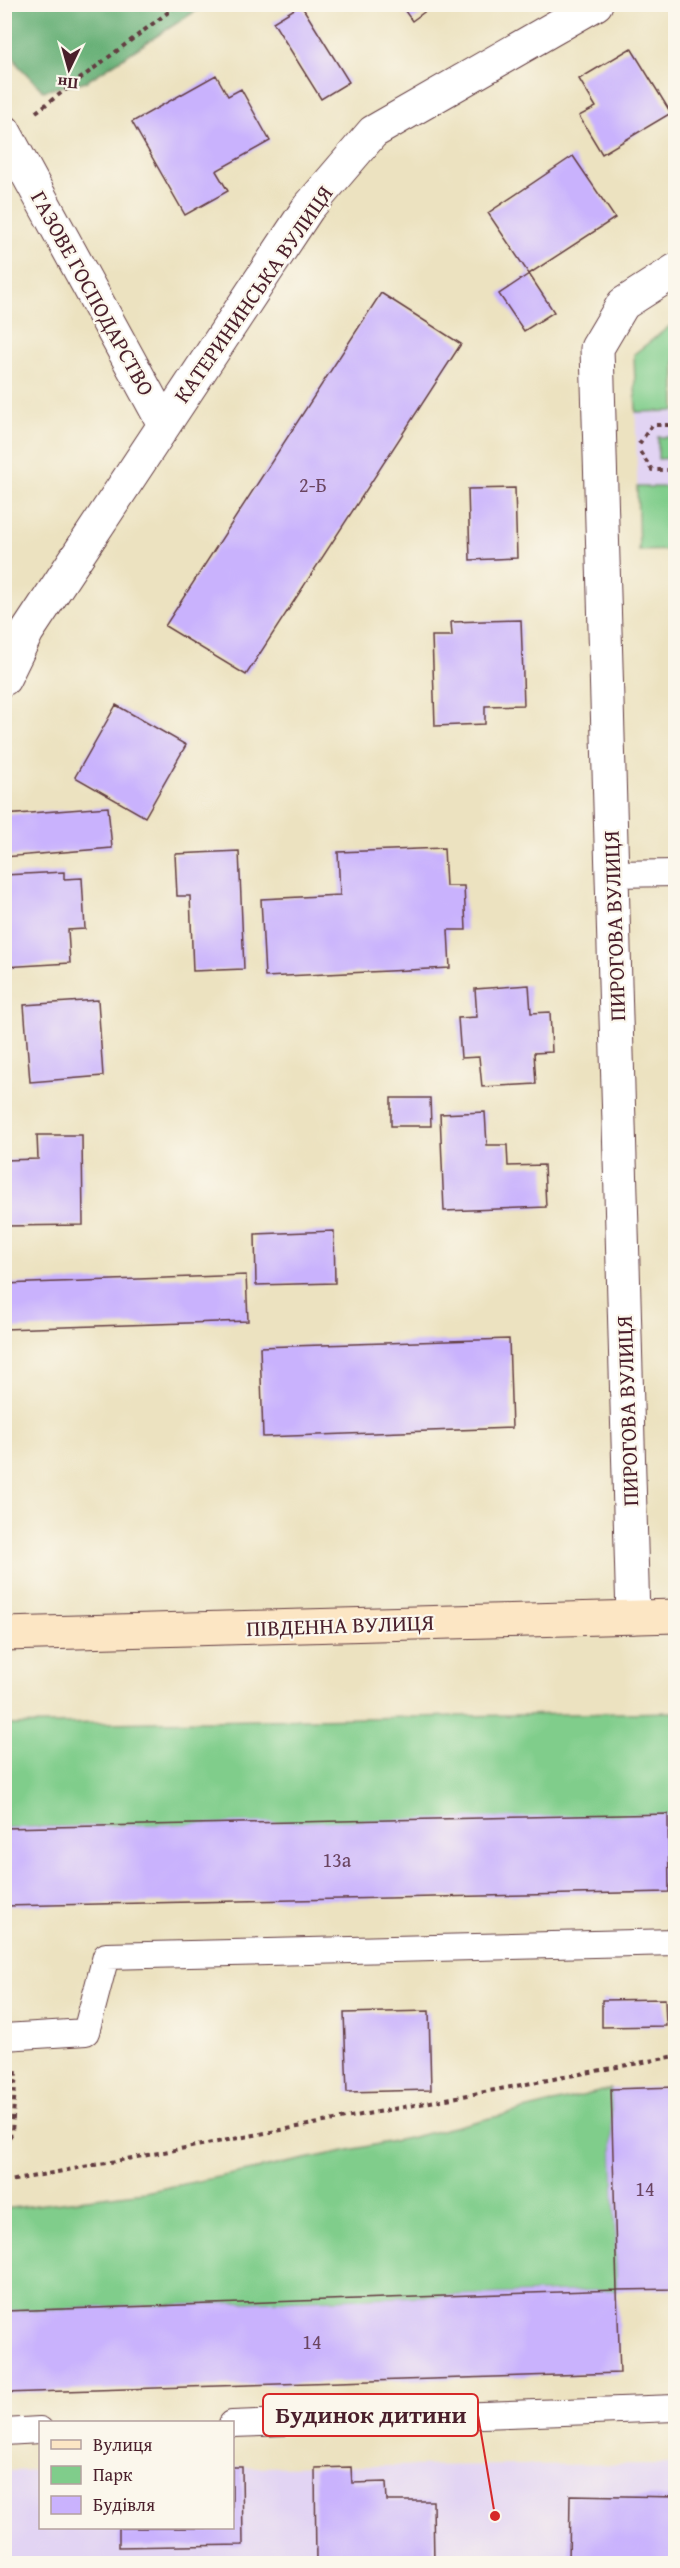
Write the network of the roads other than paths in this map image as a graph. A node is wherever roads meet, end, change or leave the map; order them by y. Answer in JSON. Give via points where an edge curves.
{"nodes":[{"id":1,"x":596,"y":4,"type":"edge"},
{"id":2,"x":6,"y":133,"type":"edge"},
{"id":3,"x":675,"y":270,"type":"edge"},
{"id":4,"x":164,"y":424,"type":"junction"},
{"id":5,"x":4,"y":679,"type":"edge"},
{"id":6,"x":675,"y":873,"type":"edge"},
{"id":7,"x":612,"y":874,"type":"junction"},
{"id":8,"x":675,"y":1616,"type":"edge"},
{"id":9,"x":633,"y":1617,"type":"junction"},
{"id":10,"x":4,"y":1634,"type":"edge"},
{"id":11,"x":675,"y":1942,"type":"edge"},
{"id":12,"x":11,"y":2037,"type":"edge"},
{"id":13,"x":675,"y":2408,"type":"edge"},
{"id":14,"x":234,"y":2424,"type":"edge"},
{"id":15,"x":39,"y":2430,"type":"edge"},
{"id":16,"x":4,"y":2432,"type":"edge"}],
"edges":[{"from":1,"to":4,"type":"street","name":"КАТЕРИНИНСЬКА ВУЛИЦЯ","via":[[373,132],[308,208]]},
{"from":2,"to":4,"type":"street","name":"ГАЗОВЕ ГОСПОДАРСТВО"},
{"from":3,"to":7,"type":"street","name":"ПИРОГОВА ВУЛИЦЯ","via":[[623,304],[597,348]]},
{"from":4,"to":5,"type":"street","name":"КАТЕРИНИНСЬКА ВУЛИЦЯ","via":[[27,632]]},
{"from":6,"to":7,"type":"lane"},
{"from":7,"to":9,"type":"street","name":"ПИРОГОВА ВУЛИЦЯ"},
{"from":8,"to":9,"type":"street","name":"ПІВДЕННА ВУЛИЦЯ"},
{"from":9,"to":10,"type":"street","name":"ПІВДЕННА ВУЛИЦЯ"},
{"from":11,"to":12,"type":"lane","via":[[105,1956],[86,2032]]},
{"from":13,"to":14,"type":"lane"},
{"from":15,"to":16,"type":"lane"}]}
